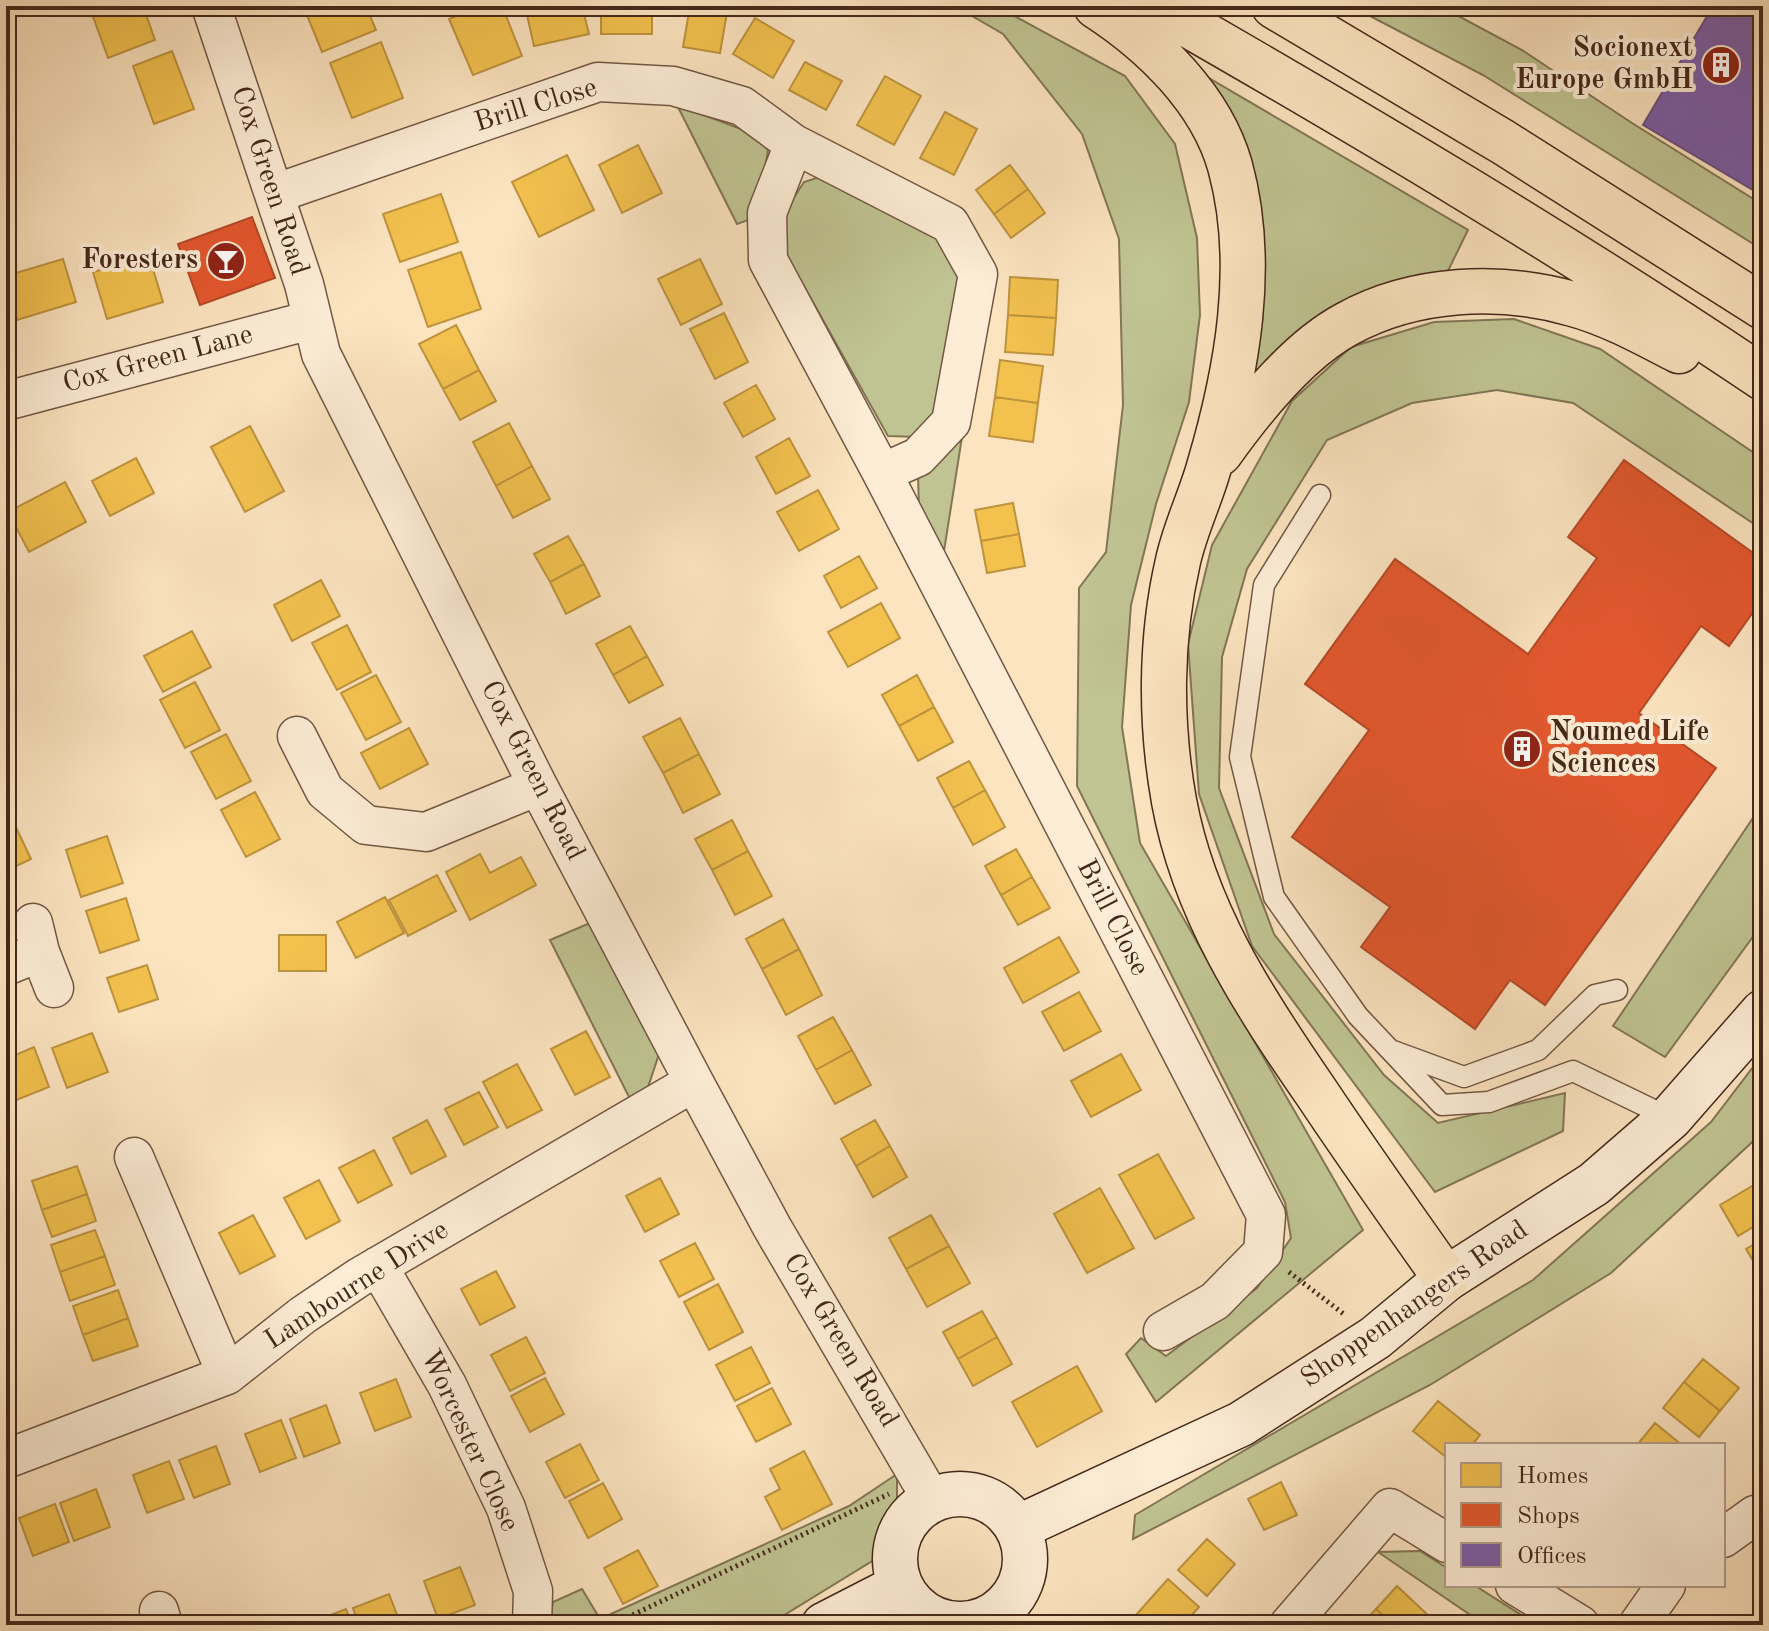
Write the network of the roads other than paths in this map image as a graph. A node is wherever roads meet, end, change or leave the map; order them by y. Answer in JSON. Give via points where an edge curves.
{"nodes":[{"id":1,"x":211,"y":6,"type":"edge"},
{"id":2,"x":1096,"y":6,"type":"edge"},
{"id":3,"x":1155,"y":6,"type":"edge"},
{"id":4,"x":1274,"y":6,"type":"edge"},
{"id":5,"x":794,"y":144,"type":"junction"},
{"id":6,"x":274,"y":194,"type":"junction"},
{"id":7,"x":1763,"y":307,"type":"edge"},
{"id":8,"x":311,"y":320,"type":"junction"},
{"id":9,"x":1763,"y":378,"type":"edge"},
{"id":10,"x":1763,"y":393,"type":"edge"},
{"id":11,"x":6,"y":401,"type":"edge"},
{"id":12,"x":1208,"y":470,"type":"junction"},
{"id":13,"x":882,"y":473,"type":"junction"},
{"id":14,"x":1320,"y":495,"type":"dead end"},
{"id":15,"x":297,"y":736,"type":"dead end"},
{"id":16,"x":538,"y":786,"type":"junction"},
{"id":17,"x":26,"y":947,"type":"edge"},
{"id":18,"x":54,"y":988,"type":"dead end"},
{"id":19,"x":1617,"y":990,"type":"dead end"},
{"id":20,"x":1763,"y":1012,"type":"edge"},
{"id":21,"x":1390,"y":1050,"type":"junction"},
{"id":22,"x":694,"y":1082,"type":"junction"},
{"id":23,"x":1670,"y":1118,"type":"junction"},
{"id":24,"x":134,"y":1157,"type":"dead end"},
{"id":25,"x":378,"y":1266,"type":"junction"},
{"id":26,"x":1446,"y":1279,"type":"junction"},
{"id":27,"x":1163,"y":1331,"type":"dead end"},
{"id":28,"x":227,"y":1375,"type":"junction"},
{"id":29,"x":6,"y":1459,"type":"edge"},
{"id":30,"x":927,"y":1489,"type":"junction"},
{"id":31,"x":1763,"y":1513,"type":"edge"},
{"id":32,"x":1017,"y":1528,"type":"junction"},
{"id":33,"x":1725,"y":1537,"type":"edge"},
{"id":34,"x":1445,"y":1542,"type":"edge"},
{"id":35,"x":900,"y":1586,"type":"junction"},
{"id":36,"x":1518,"y":1587,"type":"edge"},
{"id":37,"x":1665,"y":1587,"type":"edge"},
{"id":38,"x":1000,"y":1619,"type":"edge"},
{"id":39,"x":532,"y":1625,"type":"edge"},
{"id":40,"x":824,"y":1625,"type":"edge"},
{"id":41,"x":1289,"y":1625,"type":"edge"},
{"id":42,"x":1580,"y":1625,"type":"edge"},
{"id":43,"x":1638,"y":1625,"type":"edge"}],
"edges":[{"from":1,"to":6,"type":"street","name":"Cox Green Road"},
{"from":2,"to":12,"type":"highway","via":[[1153,51],[1185,85],[1229,164],[1241,229],[1241,304],[1229,390]]},
{"from":3,"to":9,"type":"highway","via":[[1527,226]]},
{"from":4,"to":7,"type":"highway","via":[[1503,142]]},
{"from":5,"to":6,"type":"street","name":"Brill Close","via":[[742,106],[673,86],[598,82]]},
{"from":5,"to":13,"type":"street","name":"Brill Close","via":[[767,213],[768,260]]},
{"from":5,"to":13,"type":"street","name":"Brill Close","via":[[950,224],[978,274],[951,422],[918,457]]},
{"from":6,"to":8,"type":"street","name":"Cox Green Road"},
{"from":8,"to":11,"type":"street","name":"Cox Green Lane"},
{"from":8,"to":16,"type":"street","name":"Cox Green Road","via":[[321,354]]},
{"from":10,"to":12,"type":"highway","via":[[1573,303],[1475,290],[1431,296],[1386,307],[1319,343],[1246,417]]},
{"from":12,"to":26,"type":"highway","via":[[1178,562],[1165,652],[1167,756],[1183,847],[1218,935],[1270,1027]]},
{"from":13,"to":27,"type":"street","name":"Brill Close","via":[[1266,1215],[1263,1252],[1215,1301]]},
{"from":14,"to":21,"type":"lane","via":[[1264,585],[1240,757],[1274,897],[1358,1016]]},
{"from":15,"to":16,"type":"street","via":[[325,791],[366,825],[426,832]]},
{"from":16,"to":22,"type":"street","name":"Cox Green Road"},
{"from":17,"to":18,"type":"street"},
{"from":19,"to":21,"type":"lane","via":[[1595,995],[1538,1050],[1464,1077]]},
{"from":20,"to":23,"type":"street","name":"Shoppenhangers Road"},
{"from":21,"to":23,"type":"lane","via":[[1442,1105],[1489,1102],[1573,1071]]},
{"from":22,"to":25,"type":"street","name":"Lambourne Drive"},
{"from":22,"to":30,"type":"street","name":"Cox Green Road","via":[[772,1227]]},
{"from":23,"to":26,"type":"street","name":"Shoppenhangers Road","via":[[1594,1184]]},
{"from":24,"to":28,"type":"street","via":[[171,1198]]},
{"from":25,"to":28,"type":"street","name":"Lambourne Drive","via":[[303,1315]]},
{"from":25,"to":39,"type":"street","name":"Worcester Close","via":[[447,1385],[506,1508],[533,1591]]},
{"from":26,"to":32,"type":"street","name":"Shoppenhangers Road","via":[[1375,1338],[1241,1424]]},
{"from":28,"to":29,"type":"street","name":"Lambourne Drive"},
{"from":30,"to":32,"type":"street","via":[[990,1501]]},
{"from":30,"to":35,"type":"street","via":[[896,1546]]},
{"from":31,"to":33,"type":"street"},
{"from":32,"to":38,"type":"street","via":[[1025,1565]]},
{"from":34,"to":41,"type":"street","via":[[1390,1508]]},
{"from":35,"to":38,"type":"street","via":[[931,1618],[953,1623]]},
{"from":35,"to":40,"type":"street"},
{"from":36,"to":42,"type":"street"},
{"from":37,"to":43,"type":"street"}]}
